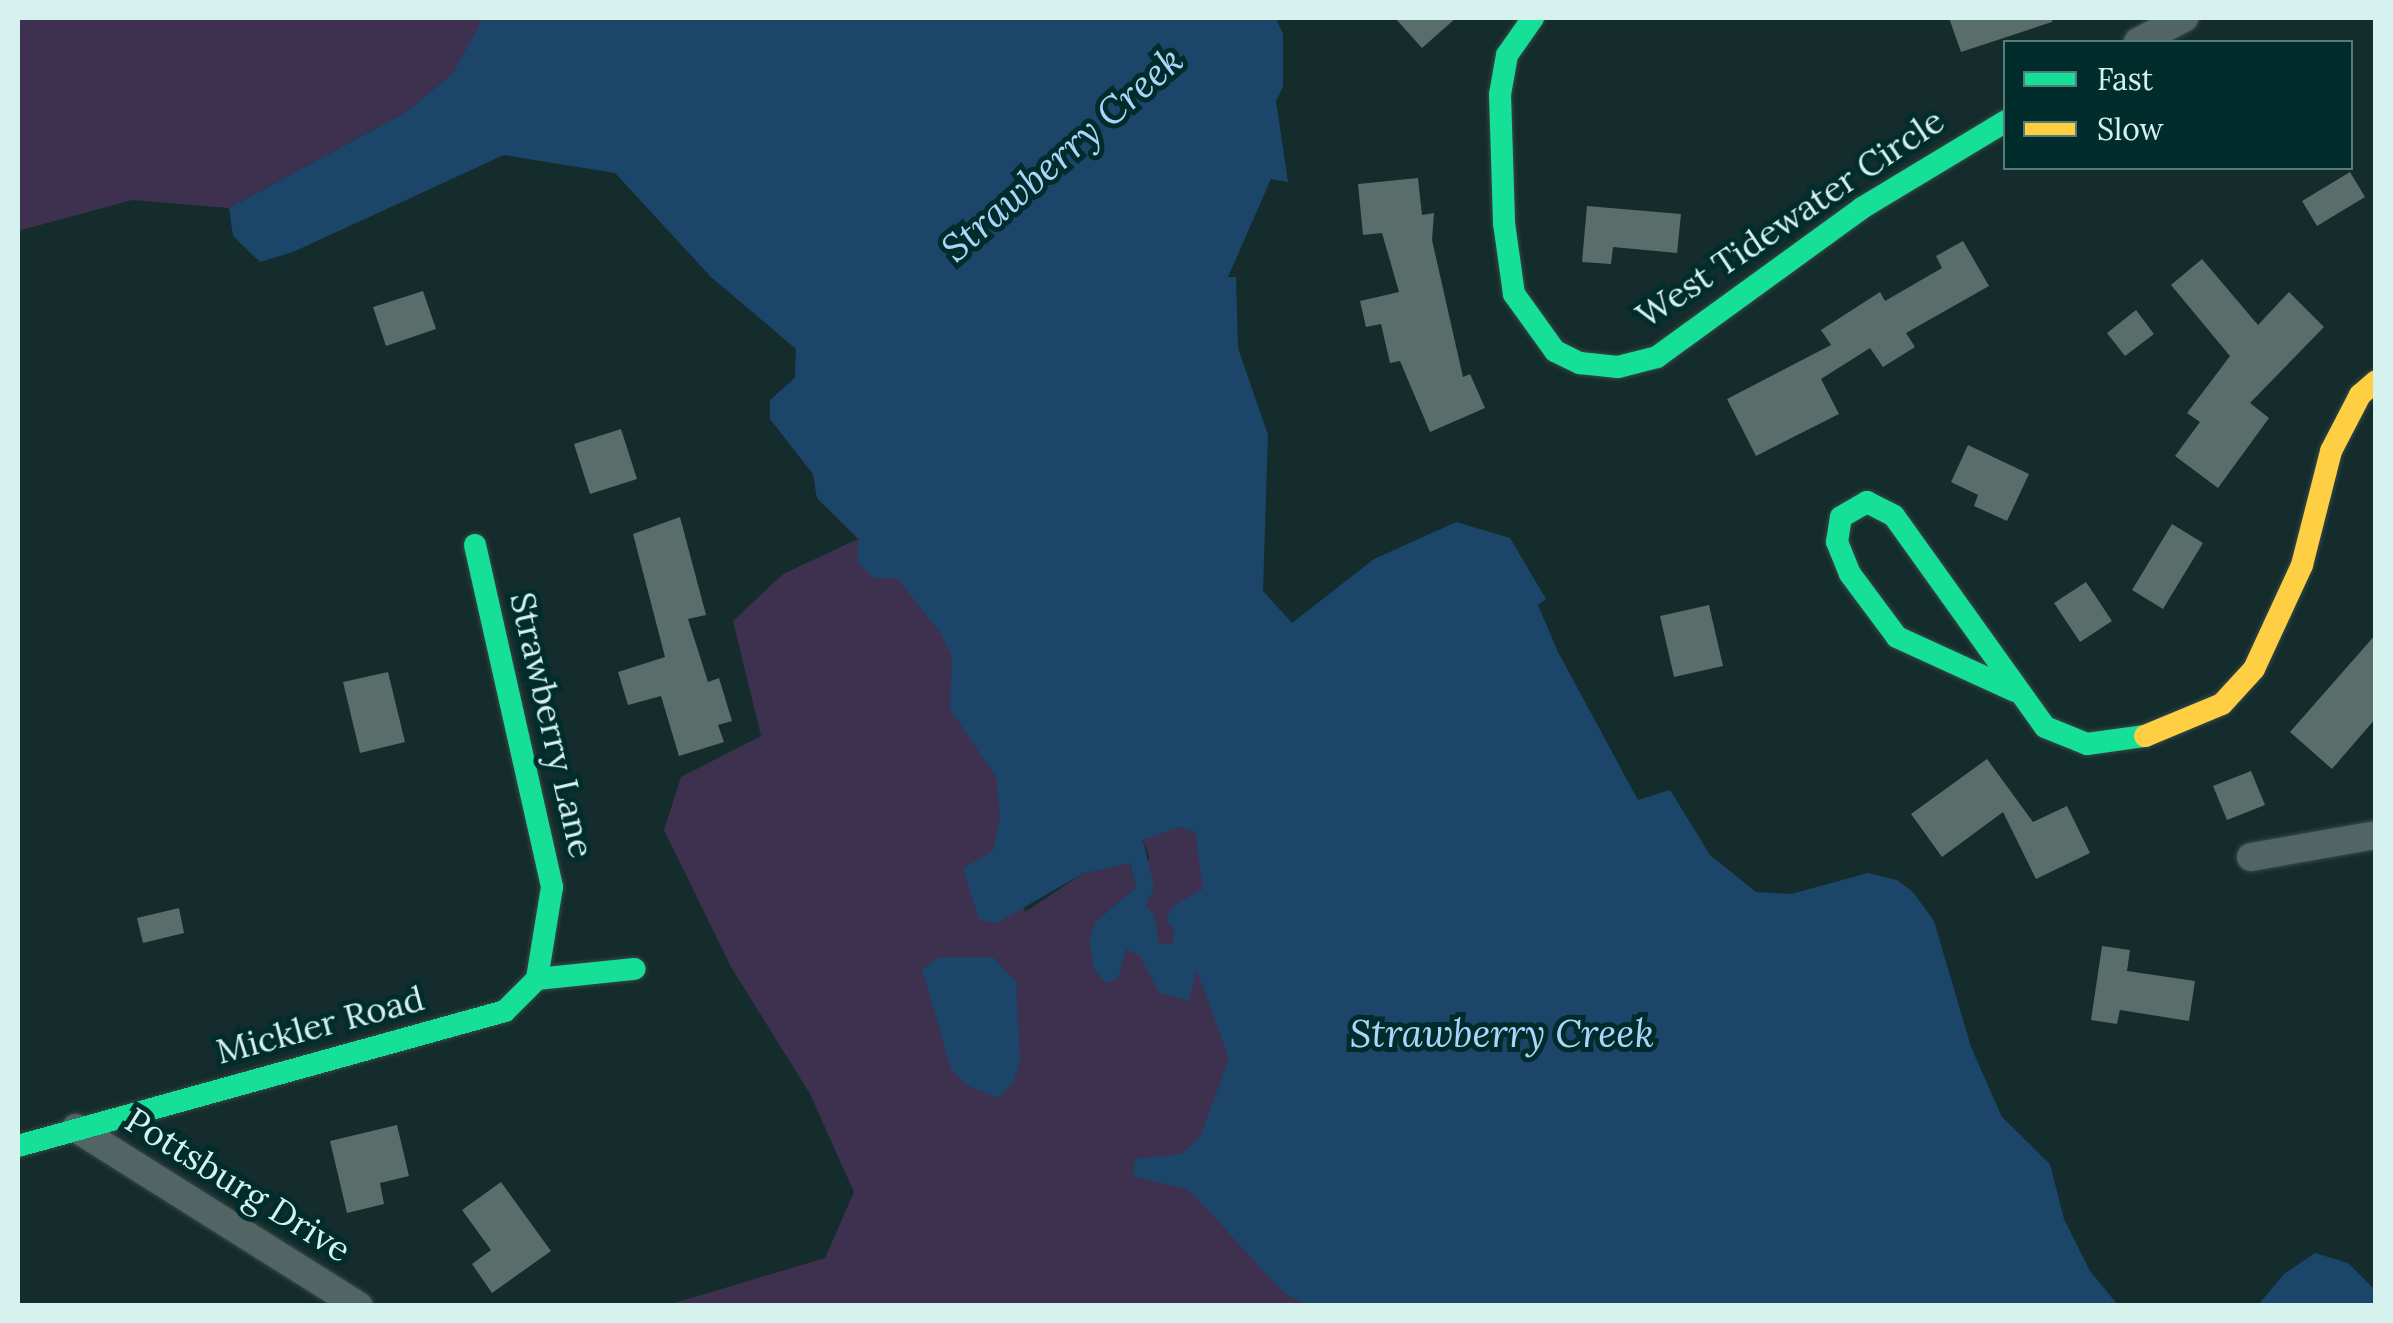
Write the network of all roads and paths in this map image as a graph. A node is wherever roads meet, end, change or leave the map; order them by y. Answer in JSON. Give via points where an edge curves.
{"nodes":[{"id":1,"x":2184,"y":18,"type":"edge"},
{"id":2,"x":1527,"y":23,"type":"edge"},
{"id":3,"x":2142,"y":40,"type":"edge"},
{"id":4,"x":2003,"y":122,"type":"edge"},
{"id":5,"x":2376,"y":381,"type":"edge"},
{"id":6,"x":476,"y":545,"type":"dead end"},
{"id":7,"x":2015,"y":691,"type":"junction"},
{"id":8,"x":2376,"y":835,"type":"edge"},
{"id":9,"x":2251,"y":857,"type":"dead end"},
{"id":10,"x":634,"y":969,"type":"dead end"},
{"id":11,"x":537,"y":980,"type":"junction"},
{"id":12,"x":76,"y":1128,"type":"junction"},
{"id":13,"x":18,"y":1146,"type":"edge"},
{"id":14,"x":360,"y":1306,"type":"edge"}],
"edges":[{"from":1,"to":3,"type":"street"},
{"from":2,"to":4,"type":"street","name":"West Tidewater Circle","via":[[1507,54],[1500,94],[1504,224],[1514,294],[1556,350],[1580,362],[1618,367],[1657,357],[1862,208]]},
{"from":5,"to":7,"type":"street","via":[[2360,396],[2331,451],[2283,616],[2254,669],[2222,704],[2132,742],[2088,744],[2045,727]]},
{"from":6,"to":11,"type":"street","name":"Strawberry Lane","via":[[552,886]]},
{"from":7,"to":7,"type":"street","via":[[1894,516],[1867,502],[1841,518],[1836,542],[1850,574],[1897,637]]},
{"from":8,"to":9,"type":"street"},
{"from":10,"to":11,"type":"street"},
{"from":11,"to":12,"type":"street","name":"Mickler Road","via":[[505,1010]]},
{"from":12,"to":13,"type":"street","name":"Mickler Road"},
{"from":12,"to":14,"type":"street","name":"Pottsburg Drive"}]}
